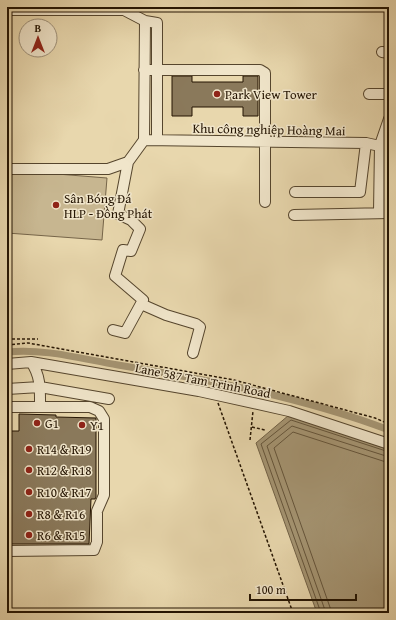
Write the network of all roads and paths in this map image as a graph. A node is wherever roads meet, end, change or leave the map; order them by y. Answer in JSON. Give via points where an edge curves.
{"nodes":[{"id":1,"x":124,"y":8,"type":"edge"},
{"id":2,"x":7,"y":10,"type":"edge"},
{"id":3,"x":145,"y":20,"type":"junction"},
{"id":4,"x":144,"y":70,"type":"junction"},
{"id":5,"x":157,"y":70,"type":"junction"},
{"id":6,"x":369,"y":94,"type":"dead end"},
{"id":7,"x":389,"y":94,"type":"edge"},
{"id":8,"x":389,"y":119,"type":"edge"},
{"id":9,"x":144,"y":140,"type":"junction"},
{"id":10,"x":157,"y":140,"type":"junction"},
{"id":11,"x":266,"y":141,"type":"junction"},
{"id":12,"x":366,"y":143,"type":"junction"},
{"id":13,"x":384,"y":147,"type":"edge"},
{"id":14,"x":128,"y":162,"type":"junction"},
{"id":15,"x":7,"y":169,"type":"edge"},
{"id":16,"x":295,"y":192,"type":"dead end"},
{"id":17,"x":265,"y":202,"type":"dead end"},
{"id":18,"x":384,"y":213,"type":"edge"},
{"id":19,"x":294,"y":215,"type":"dead end"},
{"id":20,"x":141,"y":304,"type":"junction"},
{"id":21,"x":113,"y":330,"type":"dead end"},
{"id":22,"x":7,"y":339,"type":"edge"},
{"id":23,"x":38,"y":339,"type":"dead end"},
{"id":24,"x":7,"y":345,"type":"edge"},
{"id":25,"x":192,"y":353,"type":"dead end"},
{"id":26,"x":31,"y":362,"type":"junction"},
{"id":27,"x":7,"y":364,"type":"edge"},
{"id":28,"x":40,"y":387,"type":"junction"},
{"id":29,"x":7,"y":389,"type":"edge"},
{"id":30,"x":214,"y":394,"type":"junction"},
{"id":31,"x":109,"y":399,"type":"dead end"},
{"id":32,"x":254,"y":403,"type":"junction"},
{"id":33,"x":7,"y":407,"type":"edge"},
{"id":34,"x":40,"y":407,"type":"junction"},
{"id":35,"x":389,"y":424,"type":"edge"},
{"id":36,"x":252,"y":427,"type":"junction"},
{"id":37,"x":265,"y":430,"type":"dead end"},
{"id":38,"x":250,"y":440,"type":"dead end"},
{"id":39,"x":389,"y":444,"type":"edge"},
{"id":40,"x":7,"y":551,"type":"edge"},
{"id":41,"x":293,"y":613,"type":"edge"}],
"edges":[{"from":1,"to":2,"type":"street"},
{"from":1,"to":3,"type":"street"},
{"from":3,"to":4,"type":"street"},
{"from":3,"to":5,"type":"street","via":[[157,23]]},
{"from":4,"to":5,"type":"street"},
{"from":4,"to":9,"type":"street"},
{"from":5,"to":10,"type":"street"},
{"from":5,"to":11,"type":"street","via":[[263,71],[266,75]]},
{"from":6,"to":7,"type":"street"},
{"from":8,"to":13,"type":"street"},
{"from":9,"to":10,"type":"street","name":"Khu công nghiệp Hoàng Mai"},
{"from":9,"to":14,"type":"street"},
{"from":10,"to":11,"type":"street","name":"Khu công nghiệp Hoàng Mai"},
{"from":11,"to":12,"type":"street","name":"Khu công nghiệp Hoàng Mai"},
{"from":11,"to":17,"type":"street"},
{"from":12,"to":13,"type":"street","name":"Khu công nghiệp Hoàng Mai"},
{"from":12,"to":16,"type":"street","via":[[360,192]]},
{"from":13,"to":18,"type":"street"},
{"from":14,"to":15,"type":"street","via":[[108,169]]},
{"from":14,"to":20,"type":"street","via":[[118,214],[131,220],[140,229],[131,251],[123,250],[115,276],[143,300]]},
{"from":18,"to":19,"type":"street"},
{"from":20,"to":21,"type":"street","via":[[125,333]]},
{"from":20,"to":25,"type":"street","via":[[200,327]]},
{"from":22,"to":23,"type":"path"},
{"from":24,"to":35,"type":"path","via":[[28,344],[234,380]]},
{"from":26,"to":27,"type":"street","name":"Lane 587 Tam Trinh Road"},
{"from":26,"to":28,"type":"street","via":[[37,370]]},
{"from":26,"to":30,"type":"street","name":"Lane 587 Tam Trinh Road"},
{"from":28,"to":29,"type":"street"},
{"from":28,"to":31,"type":"street"},
{"from":28,"to":34,"type":"street"},
{"from":30,"to":32,"type":"street","name":"Lane 587 Tam Trinh Road"},
{"from":30,"to":41,"type":"path"},
{"from":32,"to":36,"type":"path"},
{"from":32,"to":39,"type":"street","name":"Lane 587 Tam Trinh Road","via":[[289,411]]},
{"from":33,"to":34,"type":"street"},
{"from":34,"to":40,"type":"street","via":[[95,408],[104,419],[104,495],[97,511],[96,547],[90,551]]},
{"from":36,"to":37,"type":"path"},
{"from":36,"to":38,"type":"path"}]}
